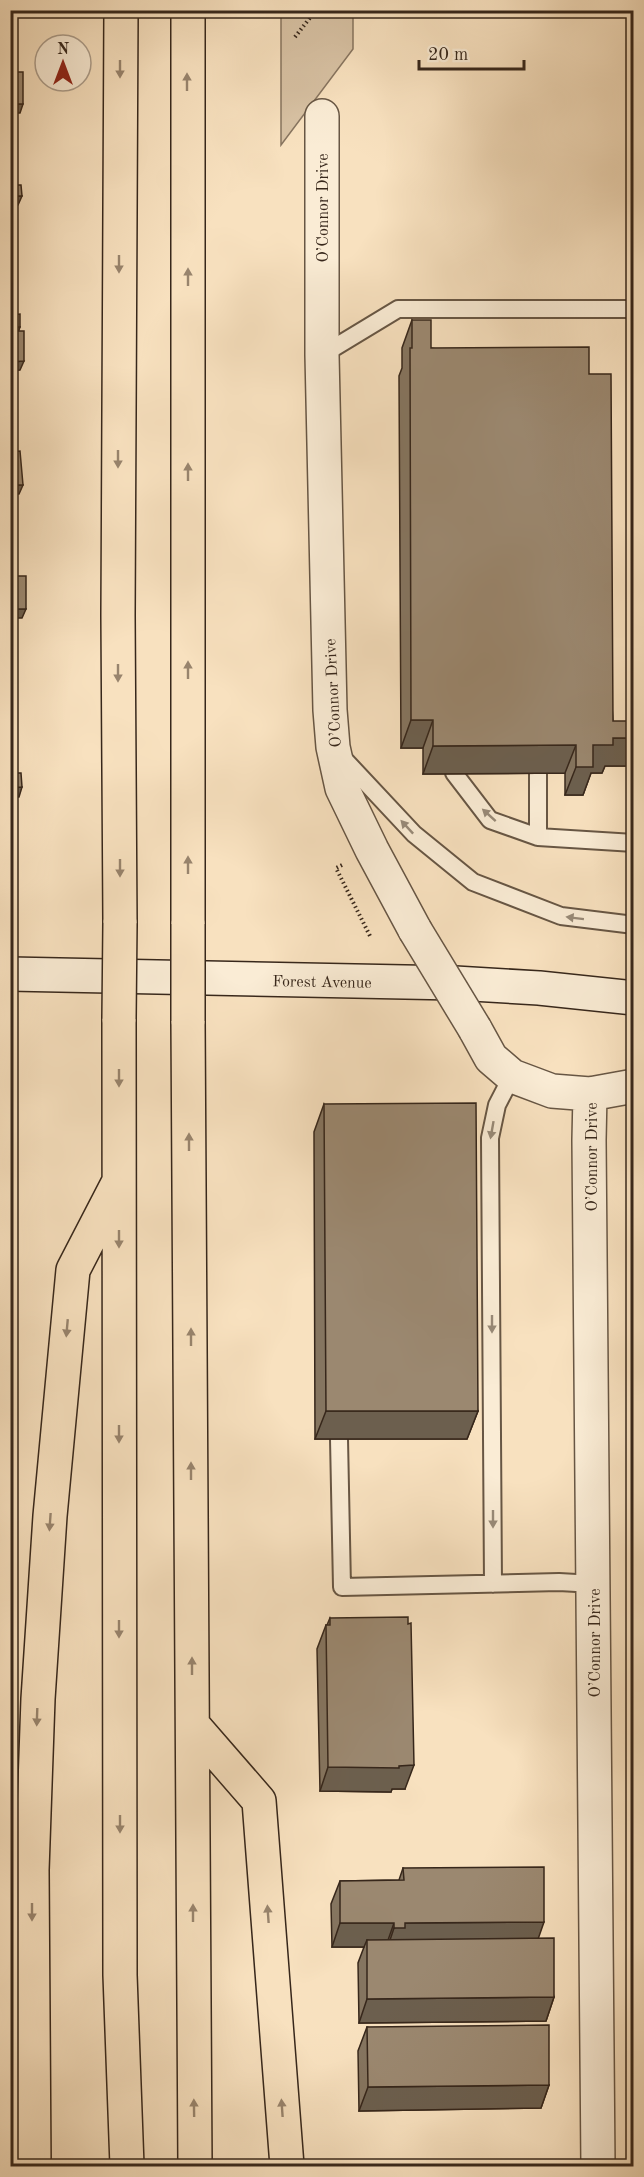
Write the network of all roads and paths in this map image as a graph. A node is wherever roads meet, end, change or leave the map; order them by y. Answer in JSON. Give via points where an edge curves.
{"nodes":[{"id":1,"x":121,"y":10,"type":"edge"},
{"id":2,"x":188,"y":10,"type":"edge"},
{"id":3,"x":316,"y":10,"type":"edge"},
{"id":4,"x":294,"y":37,"type":"dead end"},
{"id":5,"x":322,"y":116,"type":"dead end"},
{"id":6,"x":633,"y":309,"type":"edge"},
{"id":7,"x":322,"y":355,"type":"junction"},
{"id":8,"x":333,"y":747,"type":"junction"},
{"id":9,"x":454,"y":773,"type":"edge"},
{"id":10,"x":538,"y":773,"type":"edge"},
{"id":11,"x":538,"y":837,"type":"junction"},
{"id":12,"x":633,"y":843,"type":"edge"},
{"id":13,"x":344,"y":865,"type":"dead end"},
{"id":14,"x":633,"y":925,"type":"edge"},
{"id":15,"x":371,"y":938,"type":"dead end"},
{"id":16,"x":10,"y":974,"type":"edge"},
{"id":17,"x":633,"y":998,"type":"edge"},
{"id":18,"x":512,"y":1076,"type":"junction"},
{"id":19,"x":633,"y":1086,"type":"edge"},
{"id":20,"x":590,"y":1094,"type":"junction"},
{"id":21,"x":119,"y":1181,"type":"junction"},
{"id":22,"x":339,"y":1439,"type":"edge"},
{"id":23,"x":493,"y":1584,"type":"junction"},
{"id":24,"x":594,"y":1584,"type":"junction"},
{"id":25,"x":193,"y":1725,"type":"junction"},
{"id":26,"x":34,"y":2166,"type":"edge"},
{"id":27,"x":127,"y":2166,"type":"edge"},
{"id":28,"x":195,"y":2166,"type":"edge"},
{"id":29,"x":287,"y":2166,"type":"edge"},
{"id":30,"x":598,"y":2166,"type":"edge"}],
"edges":[{"from":1,"to":21,"type":"highway","one_way":true,"bridge":true},
{"from":25,"to":2,"type":"highway","one_way":true,"bridge":true},
{"from":3,"to":4,"type":"path"},
{"from":5,"to":7,"type":"street","name":"O’Connor Drive"},
{"from":6,"to":7,"type":"lane","via":[[398,309]]},
{"from":7,"to":8,"type":"street","name":"O’Connor Drive"},
{"from":14,"to":8,"type":"lane","one_way":true,"via":[[561,916],[473,882],[414,834]]},
{"from":8,"to":18,"type":"street","name":"O’Connor Drive","bridge":true,"via":[[342,788],[415,930],[490,1058]]},
{"from":11,"to":9,"type":"lane","one_way":true,"via":[[490,820]]},
{"from":10,"to":11,"type":"lane"},
{"from":11,"to":12,"type":"lane"},
{"from":13,"to":15,"type":"path","via":[[336,868]]},
{"from":16,"to":17,"type":"street","name":"Forest Avenue","via":[[455,983]]},
{"from":18,"to":20,"type":"street","name":"O’Connor Drive","via":[[552,1091]]},
{"from":18,"to":23,"type":"lane","one_way":true,"via":[[496,1105],[490,1138]]},
{"from":19,"to":20,"type":"street"},
{"from":20,"to":24,"type":"street","name":"O’Connor Drive"},
{"from":21,"to":26,"type":"highway","one_way":true,"via":[[73,1270],[50,1516],[32,1870]]},
{"from":21,"to":27,"type":"highway","one_way":true,"via":[[120,1975]]},
{"from":22,"to":23,"type":"lane","via":[[342,1587]]},
{"from":23,"to":24,"type":"lane"},
{"from":24,"to":30,"type":"street","name":"O’Connor Drive"},
{"from":28,"to":25,"type":"highway","one_way":true},
{"from":29,"to":25,"type":"highway","one_way":true,"via":[[259,1801]]}]}
